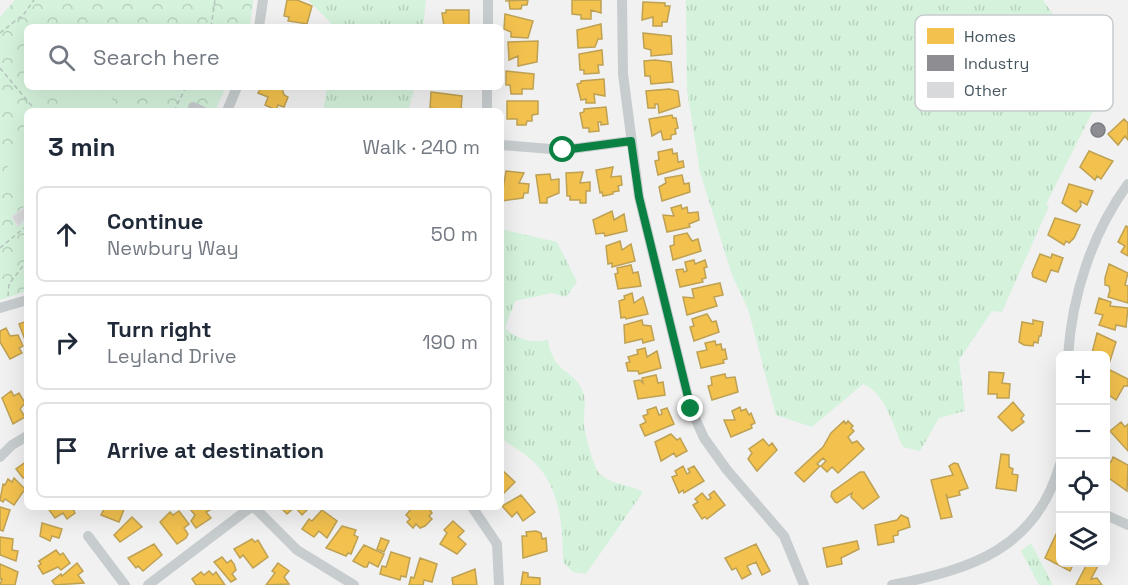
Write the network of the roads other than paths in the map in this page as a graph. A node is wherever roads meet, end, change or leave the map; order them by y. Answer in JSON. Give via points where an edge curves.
{"nodes":[{"id":1,"x":262,"y":0,"type":"edge"},
{"id":2,"x":488,"y":0,"type":"edge"},
{"id":3,"x":622,"y":0,"type":"edge"},
{"id":4,"x":259,"y":24,"type":"edge"},
{"id":5,"x":488,"y":24,"type":"edge"},
{"id":6,"x":236,"y":90,"type":"edge"},
{"id":7,"x":487,"y":90,"type":"edge"},
{"id":8,"x":228,"y":108,"type":"edge"},
{"id":9,"x":487,"y":108,"type":"edge"},
{"id":10,"x":631,"y":141,"type":"junction"},
{"id":11,"x":504,"y":145,"type":"edge"},
{"id":12,"x":1128,"y":184,"type":"edge"},
{"id":13,"x":24,"y":301,"type":"edge"},
{"id":14,"x":4,"y":307,"type":"edge"},
{"id":15,"x":1068,"y":351,"type":"edge"},
{"id":16,"x":24,"y":438,"type":"edge"},
{"id":17,"x":0,"y":457,"type":"edge"},
{"id":18,"x":1056,"y":493,"type":"edge"},
{"id":19,"x":248,"y":510,"type":"edge"},
{"id":20,"x":255,"y":510,"type":"edge"},
{"id":21,"x":474,"y":510,"type":"edge"},
{"id":22,"x":1110,"y":516,"type":"edge"},
{"id":23,"x":1128,"y":525,"type":"edge"},
{"id":24,"x":88,"y":536,"type":"dead end"},
{"id":25,"x":922,"y":582,"type":"edge"},
{"id":26,"x":125,"y":585,"type":"edge"},
{"id":27,"x":148,"y":585,"type":"edge"},
{"id":28,"x":354,"y":585,"type":"edge"},
{"id":29,"x":499,"y":585,"type":"edge"},
{"id":30,"x":804,"y":585,"type":"edge"},
{"id":31,"x":892,"y":585,"type":"edge"}],
"edges":[{"from":1,"to":4,"type":"street"},
{"from":2,"to":5,"type":"street"},
{"from":3,"to":10,"type":"street","via":[[623,74]]},
{"from":6,"to":8,"type":"street"},
{"from":7,"to":9,"type":"street"},
{"from":10,"to":11,"type":"street","via":[[563,150]]},
{"from":10,"to":30,"type":"street","via":[[639,197],[691,409],[704,438],[784,536]]},
{"from":12,"to":15,"type":"street","via":[[1111,207],[1081,281]]},
{"from":13,"to":14,"type":"street"},
{"from":16,"to":17,"type":"street"},
{"from":18,"to":25,"type":"street","via":[[1005,546],[973,565]]},
{"from":19,"to":27,"type":"street"},
{"from":20,"to":28,"type":"street","via":[[297,550]]},
{"from":21,"to":29,"type":"street","via":[[497,544]]},
{"from":22,"to":23,"type":"street"},
{"from":24,"to":26,"type":"street"},
{"from":25,"to":31,"type":"street"}]}
